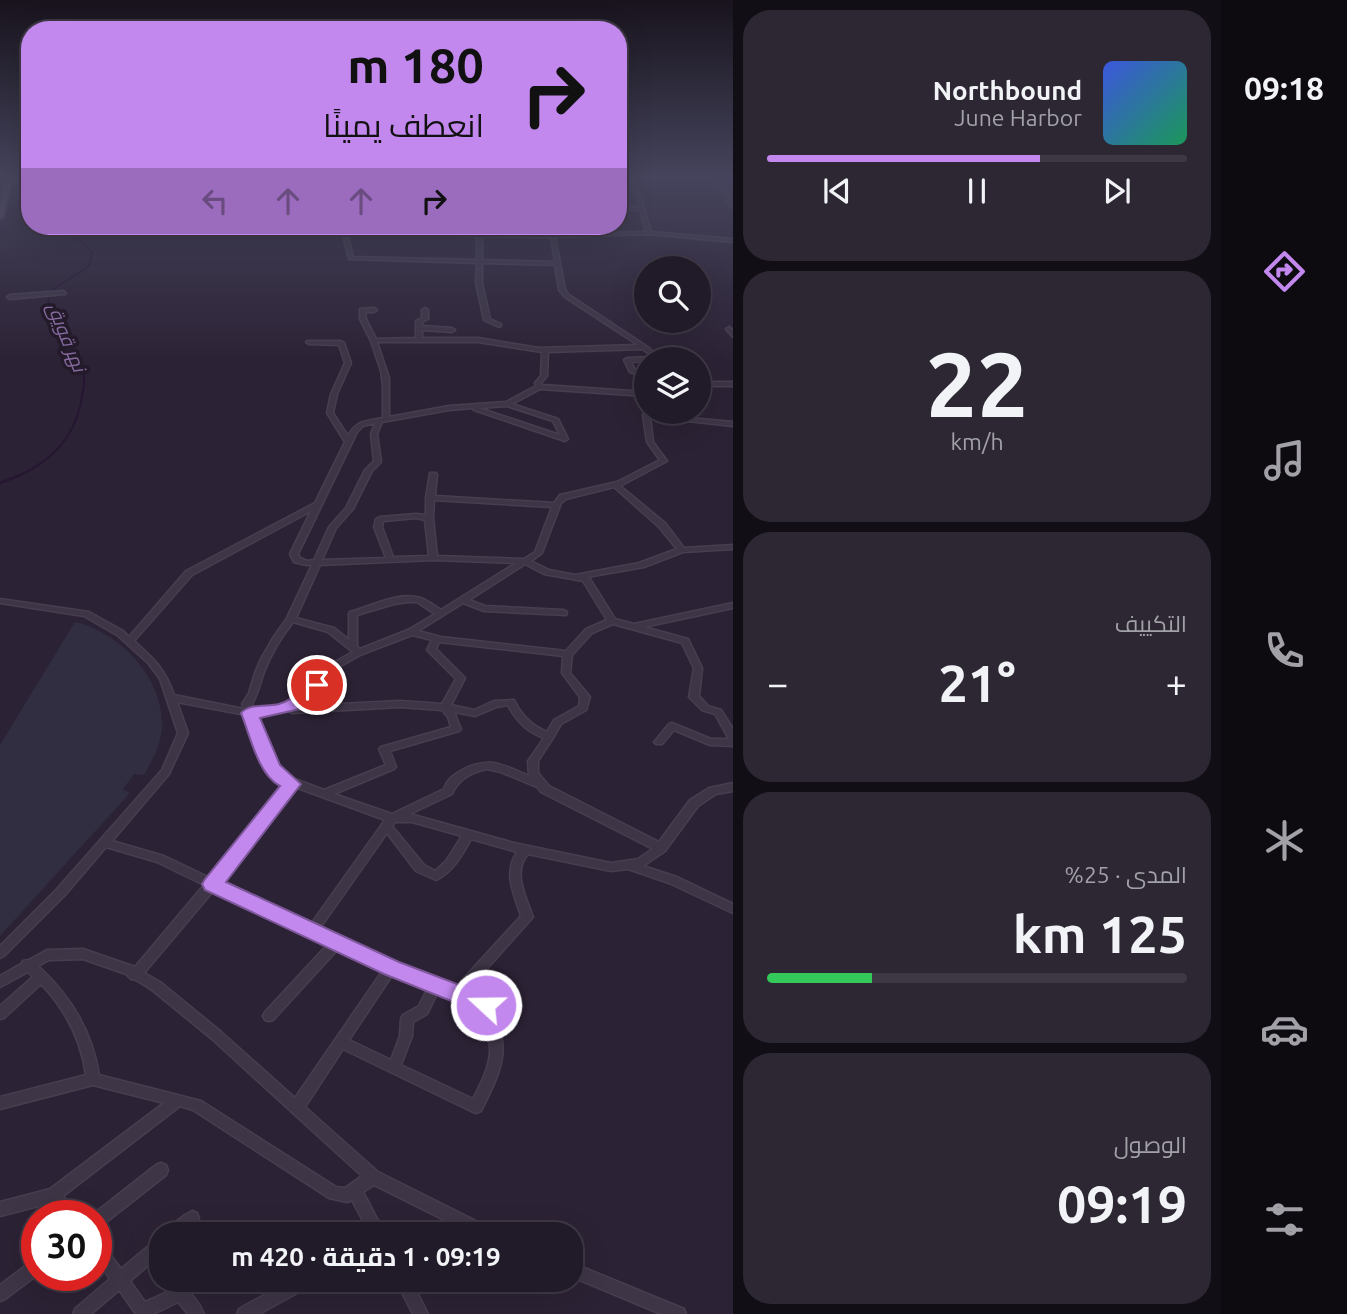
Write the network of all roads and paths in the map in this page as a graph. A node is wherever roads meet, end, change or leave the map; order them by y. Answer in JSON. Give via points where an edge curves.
{"nodes":[{"id":1,"x":346,"y":237,"type":"edge"},
{"id":2,"x":479,"y":237,"type":"edge"},
{"id":3,"x":553,"y":237,"type":"edge"},
{"id":4,"x":694,"y":237,"type":"edge"},
{"id":5,"x":733,"y":241,"type":"edge"},
{"id":6,"x":480,"y":262,"type":"junction"},
{"id":7,"x":558,"y":264,"type":"junction"},
{"id":8,"x":60,"y":293,"type":"dead end"},
{"id":9,"x":10,"y":298,"type":"dead end"},
{"id":10,"x":374,"y":310,"type":"dead end"},
{"id":11,"x":425,"y":310,"type":"dead end"},
{"id":12,"x":499,"y":325,"type":"dead end"},
{"id":13,"x":420,"y":328,"type":"junction"},
{"id":14,"x":452,"y":330,"type":"dead end"},
{"id":15,"x":419,"y":338,"type":"junction"},
{"id":16,"x":374,"y":341,"type":"junction"},
{"id":17,"x":309,"y":342,"type":"dead end"},
{"id":18,"x":634,"y":347,"type":"edge"},
{"id":19,"x":645,"y":347,"type":"edge"},
{"id":20,"x":545,"y":350,"type":"junction"},
{"id":21,"x":634,"y":360,"type":"edge"},
{"id":22,"x":634,"y":372,"type":"edge"},
{"id":23,"x":711,"y":384,"type":"edge"},
{"id":24,"x":733,"y":384,"type":"edge"},
{"id":25,"x":539,"y":387,"type":"junction"},
{"id":26,"x":634,"y":393,"type":"edge"},
{"id":27,"x":507,"y":404,"type":"junction"},
{"id":28,"x":470,"y":407,"type":"junction"},
{"id":29,"x":383,"y":419,"type":"junction"},
{"id":30,"x":733,"y":424,"type":"edge"},
{"id":31,"x":348,"y":442,"type":"junction"},
{"id":32,"x":433,"y":475,"type":"dead end"},
{"id":33,"x":615,"y":485,"type":"junction"},
{"id":34,"x":430,"y":498,"type":"junction"},
{"id":35,"x":318,"y":504,"type":"junction"},
{"id":36,"x":557,"y":505,"type":"junction"},
{"id":37,"x":429,"y":519,"type":"junction"},
{"id":38,"x":733,"y":547,"type":"edge"},
{"id":39,"x":682,"y":551,"type":"junction"},
{"id":40,"x":433,"y":558,"type":"junction"},
{"id":41,"x":390,"y":559,"type":"junction"},
{"id":42,"x":525,"y":561,"type":"junction"},
{"id":43,"x":315,"y":563,"type":"junction"},
{"id":44,"x":573,"y":577,"type":"junction"},
{"id":45,"x":0,"y":601,"type":"edge"},
{"id":46,"x":464,"y":601,"type":"junction"},
{"id":47,"x":733,"y":605,"type":"edge"},
{"id":48,"x":563,"y":613,"type":"dead end"},
{"id":49,"x":441,"y":614,"type":"junction"},
{"id":50,"x":291,"y":619,"type":"junction"},
{"id":51,"x":611,"y":621,"type":"junction"},
{"id":52,"x":632,"y":628,"type":"junction"},
{"id":53,"x":411,"y":632,"type":"junction"},
{"id":54,"x":437,"y":639,"type":"junction"},
{"id":55,"x":130,"y":641,"type":"junction"},
{"id":56,"x":356,"y":649,"type":"junction"},
{"id":57,"x":568,"y":654,"type":"junction"},
{"id":58,"x":172,"y":698,"type":"junction"},
{"id":59,"x":445,"y":707,"type":"junction"},
{"id":60,"x":280,"y":710,"type":"junction"},
{"id":61,"x":250,"y":713,"type":"junction"},
{"id":62,"x":550,"y":736,"type":"junction"},
{"id":63,"x":733,"y":740,"type":"edge"},
{"id":64,"x":659,"y":742,"type":"dead end"},
{"id":65,"x":292,"y":784,"type":"junction"},
{"id":66,"x":541,"y":784,"type":"junction"},
{"id":67,"x":733,"y":787,"type":"edge"},
{"id":68,"x":325,"y":794,"type":"junction"},
{"id":69,"x":389,"y":822,"type":"junction"},
{"id":70,"x":469,"y":834,"type":"junction"},
{"id":71,"x":106,"y":843,"type":"junction"},
{"id":72,"x":661,"y":848,"type":"junction"},
{"id":73,"x":526,"y":849,"type":"junction"},
{"id":74,"x":626,"y":866,"type":"junction"},
{"id":75,"x":212,"y":884,"type":"junction"},
{"id":76,"x":733,"y":909,"type":"edge"},
{"id":77,"x":313,"y":930,"type":"junction"},
{"id":78,"x":337,"y":942,"type":"junction"},
{"id":79,"x":0,"y":953,"type":"edge"},
{"id":80,"x":27,"y":964,"type":"junction"},
{"id":81,"x":391,"y":968,"type":"junction"},
{"id":82,"x":135,"y":975,"type":"junction"},
{"id":83,"x":41,"y":977,"type":"junction"},
{"id":84,"x":0,"y":982,"type":"edge"},
{"id":85,"x":435,"y":985,"type":"junction"},
{"id":86,"x":457,"y":994,"type":"junction"},
{"id":87,"x":0,"y":1014,"type":"edge"},
{"id":88,"x":269,"y":1016,"type":"dead end"},
{"id":89,"x":341,"y":1042,"type":"junction"},
{"id":90,"x":394,"y":1067,"type":"junction"},
{"id":91,"x":93,"y":1079,"type":"junction"},
{"id":92,"x":178,"y":1100,"type":"junction"},
{"id":93,"x":0,"y":1103,"type":"edge"},
{"id":94,"x":297,"y":1107,"type":"junction"},
{"id":95,"x":161,"y":1170,"type":"dead end"},
{"id":96,"x":373,"y":1177,"type":"junction"},
{"id":97,"x":355,"y":1191,"type":"junction"},
{"id":98,"x":52,"y":1195,"type":"junction"},
{"id":99,"x":56,"y":1200,"type":"edge"},
{"id":100,"x":1,"y":1207,"type":"edge"},
{"id":101,"x":112,"y":1208,"type":"edge"},
{"id":102,"x":192,"y":1217,"type":"dead end"},
{"id":103,"x":187,"y":1222,"type":"edge"},
{"id":104,"x":372,"y":1222,"type":"edge"},
{"id":105,"x":463,"y":1222,"type":"edge"},
{"id":106,"x":149,"y":1256,"type":"edge"},
{"id":107,"x":112,"y":1267,"type":"edge"},
{"id":108,"x":583,"y":1274,"type":"edge"},
{"id":109,"x":21,"y":1278,"type":"edge"},
{"id":110,"x":123,"y":1280,"type":"junction"},
{"id":111,"x":284,"y":1292,"type":"edge"},
{"id":112,"x":409,"y":1292,"type":"edge"},
{"id":113,"x":0,"y":1294,"type":"edge"},
{"id":114,"x":142,"y":1313,"type":"edge"},
{"id":115,"x":80,"y":1314,"type":"edge"},
{"id":116,"x":197,"y":1314,"type":"edge"},
{"id":117,"x":244,"y":1314,"type":"edge"},
{"id":118,"x":421,"y":1314,"type":"edge"},
{"id":119,"x":679,"y":1314,"type":"edge"}],
"edges":[{"from":1,"to":6,"type":"street","via":[[351,258]]},
{"from":2,"to":6,"type":"street"},
{"from":3,"to":7,"type":"street"},
{"from":4,"to":5,"type":"street"},
{"from":6,"to":7,"type":"street"},
{"from":6,"to":12,"type":"street","via":[[486,320]]},
{"from":7,"to":19,"type":"street","via":[[567,296]]},
{"from":8,"to":9,"type":"street"},
{"from":10,"to":16,"type":"street","via":[[362,310]]},
{"from":11,"to":13,"type":"street"},
{"from":13,"to":14,"type":"street"},
{"from":13,"to":15,"type":"street"},
{"from":15,"to":16,"type":"street"},
{"from":15,"to":20,"type":"street","via":[[478,340]]},
{"from":16,"to":29,"type":"street","via":[[387,379]]},
{"from":17,"to":31,"type":"street","via":[[341,343],[344,349],[348,363],[330,413]]},
{"from":18,"to":20,"type":"street"},
{"from":20,"to":25,"type":"street"},
{"from":21,"to":22,"type":"street","via":[[627,360]]},
{"from":23,"to":24,"type":"street"},
{"from":25,"to":26,"type":"street"},
{"from":25,"to":27,"type":"street"},
{"from":27,"to":28,"type":"street"},
{"from":27,"to":28,"type":"street","via":[[556,420],[565,439]]},
{"from":28,"to":29,"type":"street"},
{"from":29,"to":31,"type":"street","via":[[361,424]]},
{"from":29,"to":43,"type":"street","via":[[374,434],[377,462]]},
{"from":30,"to":33,"type":"street","via":[[646,415],[650,442],[664,461]]},
{"from":31,"to":35,"type":"street"},
{"from":32,"to":34,"type":"street"},
{"from":33,"to":36,"type":"street","via":[[563,497]]},
{"from":33,"to":39,"type":"street","via":[[662,525]]},
{"from":34,"to":36,"type":"street"},
{"from":34,"to":37,"type":"street"},
{"from":35,"to":43,"type":"street","via":[[294,554],[297,560]]},
{"from":35,"to":55,"type":"street","via":[[189,573]]},
{"from":36,"to":42,"type":"street","via":[[538,553]]},
{"from":37,"to":40,"type":"street"},
{"from":37,"to":41,"type":"street","via":[[380,519],[378,527]]},
{"from":38,"to":39,"type":"street"},
{"from":39,"to":44,"type":"street","via":[[642,565]]},
{"from":40,"to":41,"type":"street"},
{"from":40,"to":42,"type":"street"},
{"from":41,"to":43,"type":"street"},
{"from":42,"to":44,"type":"street"},
{"from":42,"to":46,"type":"street"},
{"from":43,"to":50,"type":"street"},
{"from":44,"to":51,"type":"street","via":[[586,579]]},
{"from":45,"to":55,"type":"street","via":[[86,614]]},
{"from":46,"to":48,"type":"street","via":[[484,608]]},
{"from":46,"to":49,"type":"street"},
{"from":47,"to":52,"type":"street"},
{"from":49,"to":53,"type":"street"},
{"from":49,"to":56,"type":"street","via":[[421,600],[382,601],[353,614]]},
{"from":50,"to":56,"type":"street","via":[[331,630]]},
{"from":50,"to":61,"type":"street","via":[[259,673],[257,690],[247,704]]},
{"from":51,"to":52,"type":"street"},
{"from":51,"to":57,"type":"street","via":[[589,631]]},
{"from":52,"to":63,"type":"street","via":[[684,641],[698,668],[694,697],[718,712]]},
{"from":53,"to":54,"type":"street"},
{"from":53,"to":56,"type":"street"},
{"from":54,"to":57,"type":"street"},
{"from":54,"to":59,"type":"street","via":[[431,650],[461,678]]},
{"from":55,"to":58,"type":"street","via":[[152,662]]},
{"from":56,"to":60,"type":"street","via":[[298,704]]},
{"from":57,"to":62,"type":"street","via":[[566,673],[584,696],[583,708],[557,722]]},
{"from":58,"to":61,"type":"street"},
{"from":58,"to":71,"type":"street","via":[[183,733],[166,772]]},
{"from":59,"to":60,"type":"street","via":[[400,704]]},
{"from":59,"to":62,"type":"street","via":[[475,713],[511,702],[522,718]]},
{"from":59,"to":68,"type":"street","via":[[456,729],[384,749],[391,767]]},
{"from":60,"to":61,"type":"street"},
{"from":61,"to":65,"type":"street","via":[[272,767]]},
{"from":62,"to":66,"type":"street","via":[[533,761],[533,774]]},
{"from":63,"to":64,"type":"street","via":[[710,742],[672,726]]},
{"from":65,"to":68,"type":"street"},
{"from":65,"to":75,"type":"street"},
{"from":66,"to":69,"type":"street","via":[[499,766],[482,764],[451,782],[448,791],[413,805]]},
{"from":66,"to":72,"type":"street"},
{"from":67,"to":72,"type":"street","via":[[713,791],[694,803]]},
{"from":68,"to":69,"type":"street"},
{"from":69,"to":70,"type":"street","via":[[412,818]]},
{"from":69,"to":70,"type":"street","via":[[420,868],[436,876],[450,864]]},
{"from":69,"to":77,"type":"street"},
{"from":70,"to":73,"type":"street"},
{"from":71,"to":75,"type":"street","via":[[148,855]]},
{"from":71,"to":79,"type":"street"},
{"from":72,"to":74,"type":"street","via":[[641,863]]},
{"from":73,"to":74,"type":"street"},
{"from":73,"to":86,"type":"street","via":[[518,855],[513,874],[527,916]]},
{"from":74,"to":76,"type":"street","via":[[651,871]]},
{"from":75,"to":77,"type":"street"},
{"from":75,"to":82,"type":"street"},
{"from":77,"to":78,"type":"street"},
{"from":78,"to":81,"type":"street"},
{"from":78,"to":88,"type":"street"},
{"from":80,"to":82,"type":"street","via":[[47,955],[83,954]]},
{"from":80,"to":83,"type":"street"},
{"from":80,"to":84,"type":"street"},
{"from":81,"to":85,"type":"street"},
{"from":81,"to":89,"type":"street"},
{"from":82,"to":94,"type":"street","via":[[156,986]]},
{"from":83,"to":87,"type":"street"},
{"from":83,"to":91,"type":"street","via":[[77,1019],[90,1052]]},
{"from":85,"to":86,"type":"street"},
{"from":85,"to":90,"type":"street","via":[[423,1010],[407,1019]]},
{"from":86,"to":90,"type":"street","via":[[486,1005],[499,1039],[495,1069],[476,1107]]},
{"from":89,"to":90,"type":"street"},
{"from":89,"to":94,"type":"street"},
{"from":91,"to":92,"type":"street"},
{"from":91,"to":93,"type":"street"},
{"from":92,"to":97,"type":"street","via":[[196,1105],[334,1193]]},
{"from":92,"to":98,"type":"street"},
{"from":94,"to":96,"type":"street"},
{"from":95,"to":101,"type":"street"},
{"from":96,"to":97,"type":"street"},
{"from":96,"to":105,"type":"street"},
{"from":97,"to":104,"type":"street"},
{"from":98,"to":99,"type":"street"},
{"from":98,"to":100,"type":"street"},
{"from":102,"to":103,"type":"street"},
{"from":106,"to":110,"type":"street"},
{"from":107,"to":110,"type":"street"},
{"from":108,"to":119,"type":"street"},
{"from":109,"to":113,"type":"street"},
{"from":110,"to":114,"type":"street"},
{"from":110,"to":115,"type":"street"},
{"from":111,"to":117,"type":"street"},
{"from":112,"to":118,"type":"street"},
{"from":114,"to":116,"type":"street","via":[[180,1293]]}]}
